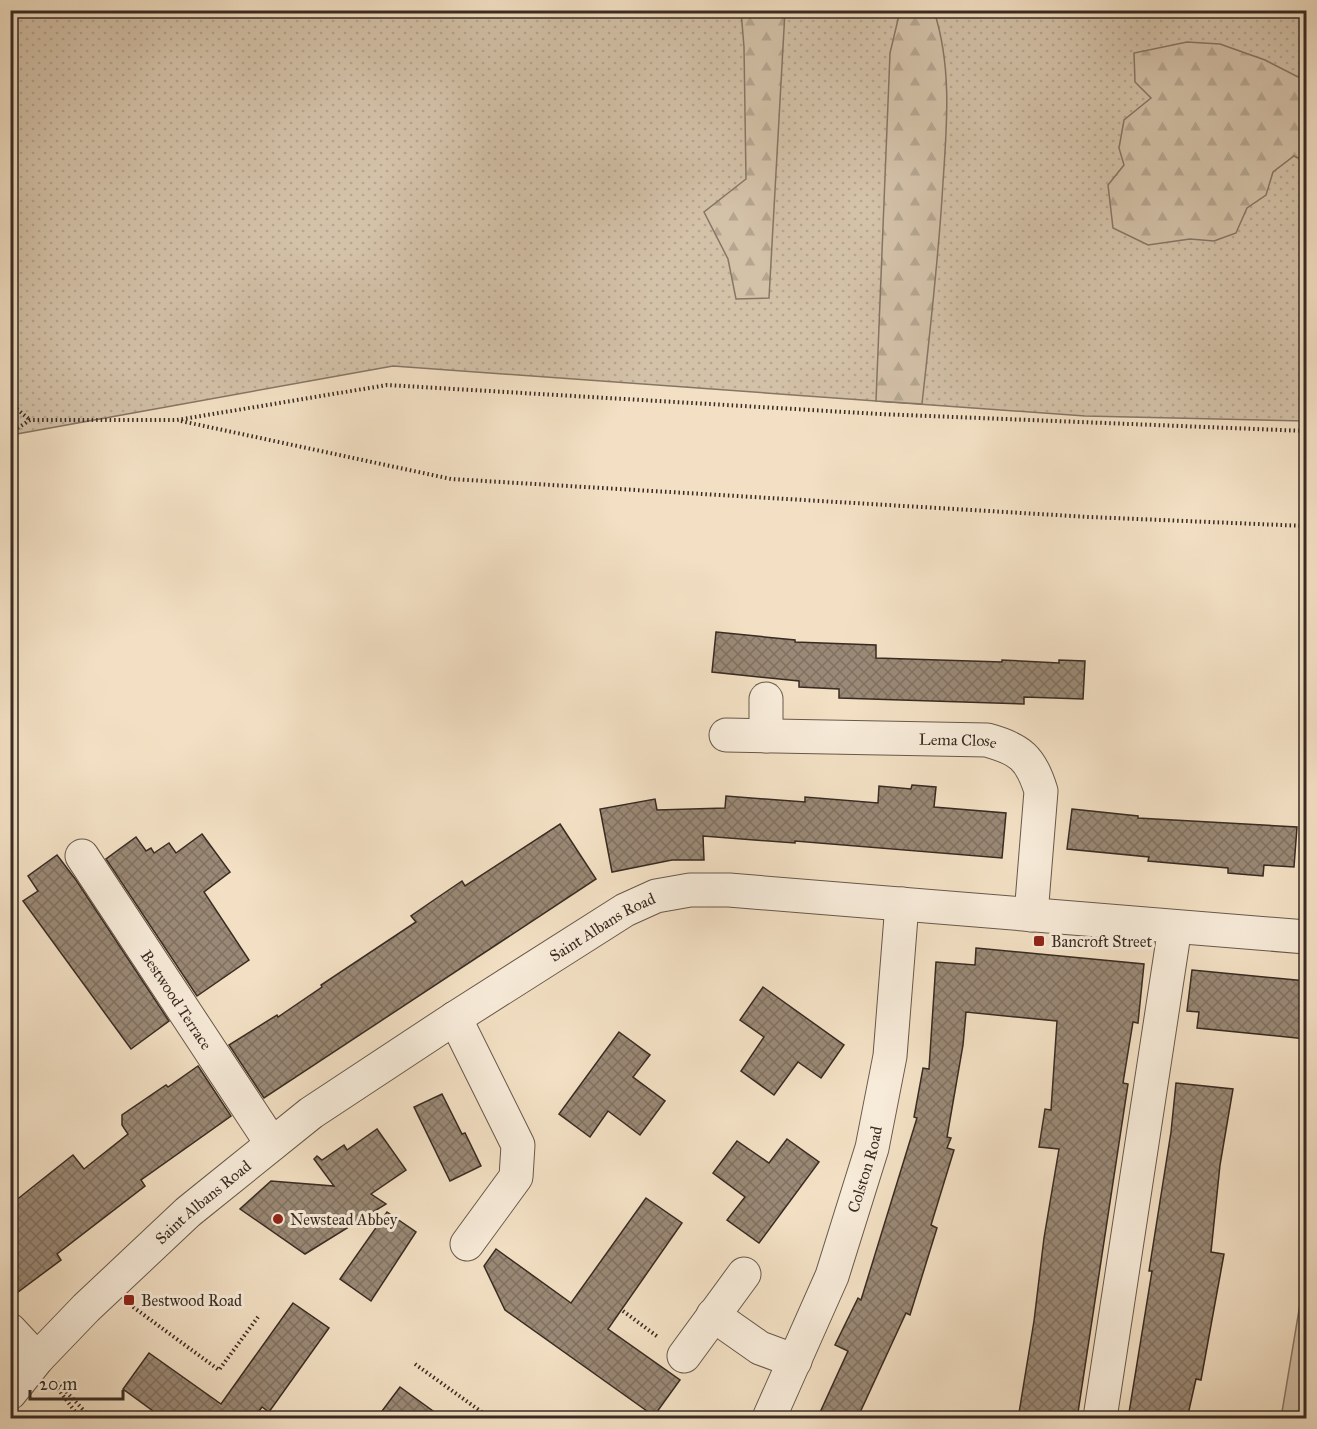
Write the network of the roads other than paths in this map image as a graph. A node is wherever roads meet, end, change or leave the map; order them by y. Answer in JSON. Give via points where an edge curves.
{"nodes":[{"id":1,"x":766,"y":699,"type":"dead end"},
{"id":2,"x":726,"y":735,"type":"dead end"},
{"id":3,"x":766,"y":736,"type":"junction"},
{"id":4,"x":82,"y":856,"type":"dead end"},
{"id":5,"x":902,"y":904,"type":"junction"},
{"id":6,"x":1031,"y":915,"type":"junction"},
{"id":7,"x":1175,"y":927,"type":"junction"},
{"id":8,"x":1306,"y":937,"type":"edge"},
{"id":9,"x":455,"y":1018,"type":"junction"},
{"id":10,"x":272,"y":1144,"type":"junction"},
{"id":11,"x":467,"y":1244,"type":"dead end"},
{"id":12,"x":744,"y":1274,"type":"dead end"},
{"id":13,"x":714,"y":1315,"type":"junction"},
{"id":14,"x":10,"y":1330,"type":"edge"},
{"id":15,"x":684,"y":1356,"type":"road end"},
{"id":16,"x":37,"y":1359,"type":"junction"},
{"id":17,"x":795,"y":1360,"type":"junction"},
{"id":18,"x":10,"y":1393,"type":"edge"},
{"id":19,"x":769,"y":1419,"type":"edge"},
{"id":20,"x":1100,"y":1419,"type":"edge"}],
"edges":[{"from":1,"to":3,"type":"street"},
{"from":2,"to":3,"type":"street","name":"Lema Close"},
{"from":3,"to":6,"type":"street","name":"Lema Close","via":[[987,740],[1006,745],[1023,756],[1035,772],[1041,791]]},
{"from":4,"to":10,"type":"street","name":"Bestwood Terrace"},
{"from":5,"to":6,"type":"street","name":"Saint Albans Road"},
{"from":5,"to":9,"type":"street","name":"Saint Albans Road","via":[[729,890],[690,890],[656,896],[625,910]]},
{"from":5,"to":17,"type":"street","name":"Colston Road","via":[[890,1056],[872,1148],[832,1276]]},
{"from":6,"to":7,"type":"street","name":"Saint Albans Road"},
{"from":7,"to":8,"type":"street","name":"Saint Albans Road"},
{"from":7,"to":20,"type":"street"},
{"from":9,"to":10,"type":"street","name":"Saint Albans Road"},
{"from":9,"to":11,"type":"street","via":[[518,1145],[516,1177]]},
{"from":10,"to":16,"type":"street","name":"Saint Albans Road","via":[[188,1212]]},
{"from":12,"to":13,"type":"street"},
{"from":13,"to":15,"type":"street"},
{"from":13,"to":17,"type":"street","via":[[760,1348]]},
{"from":14,"to":16,"type":"street"},
{"from":16,"to":18,"type":"street","name":"Saint Albans Road"},
{"from":17,"to":19,"type":"street","name":"Colston Road"}]}
